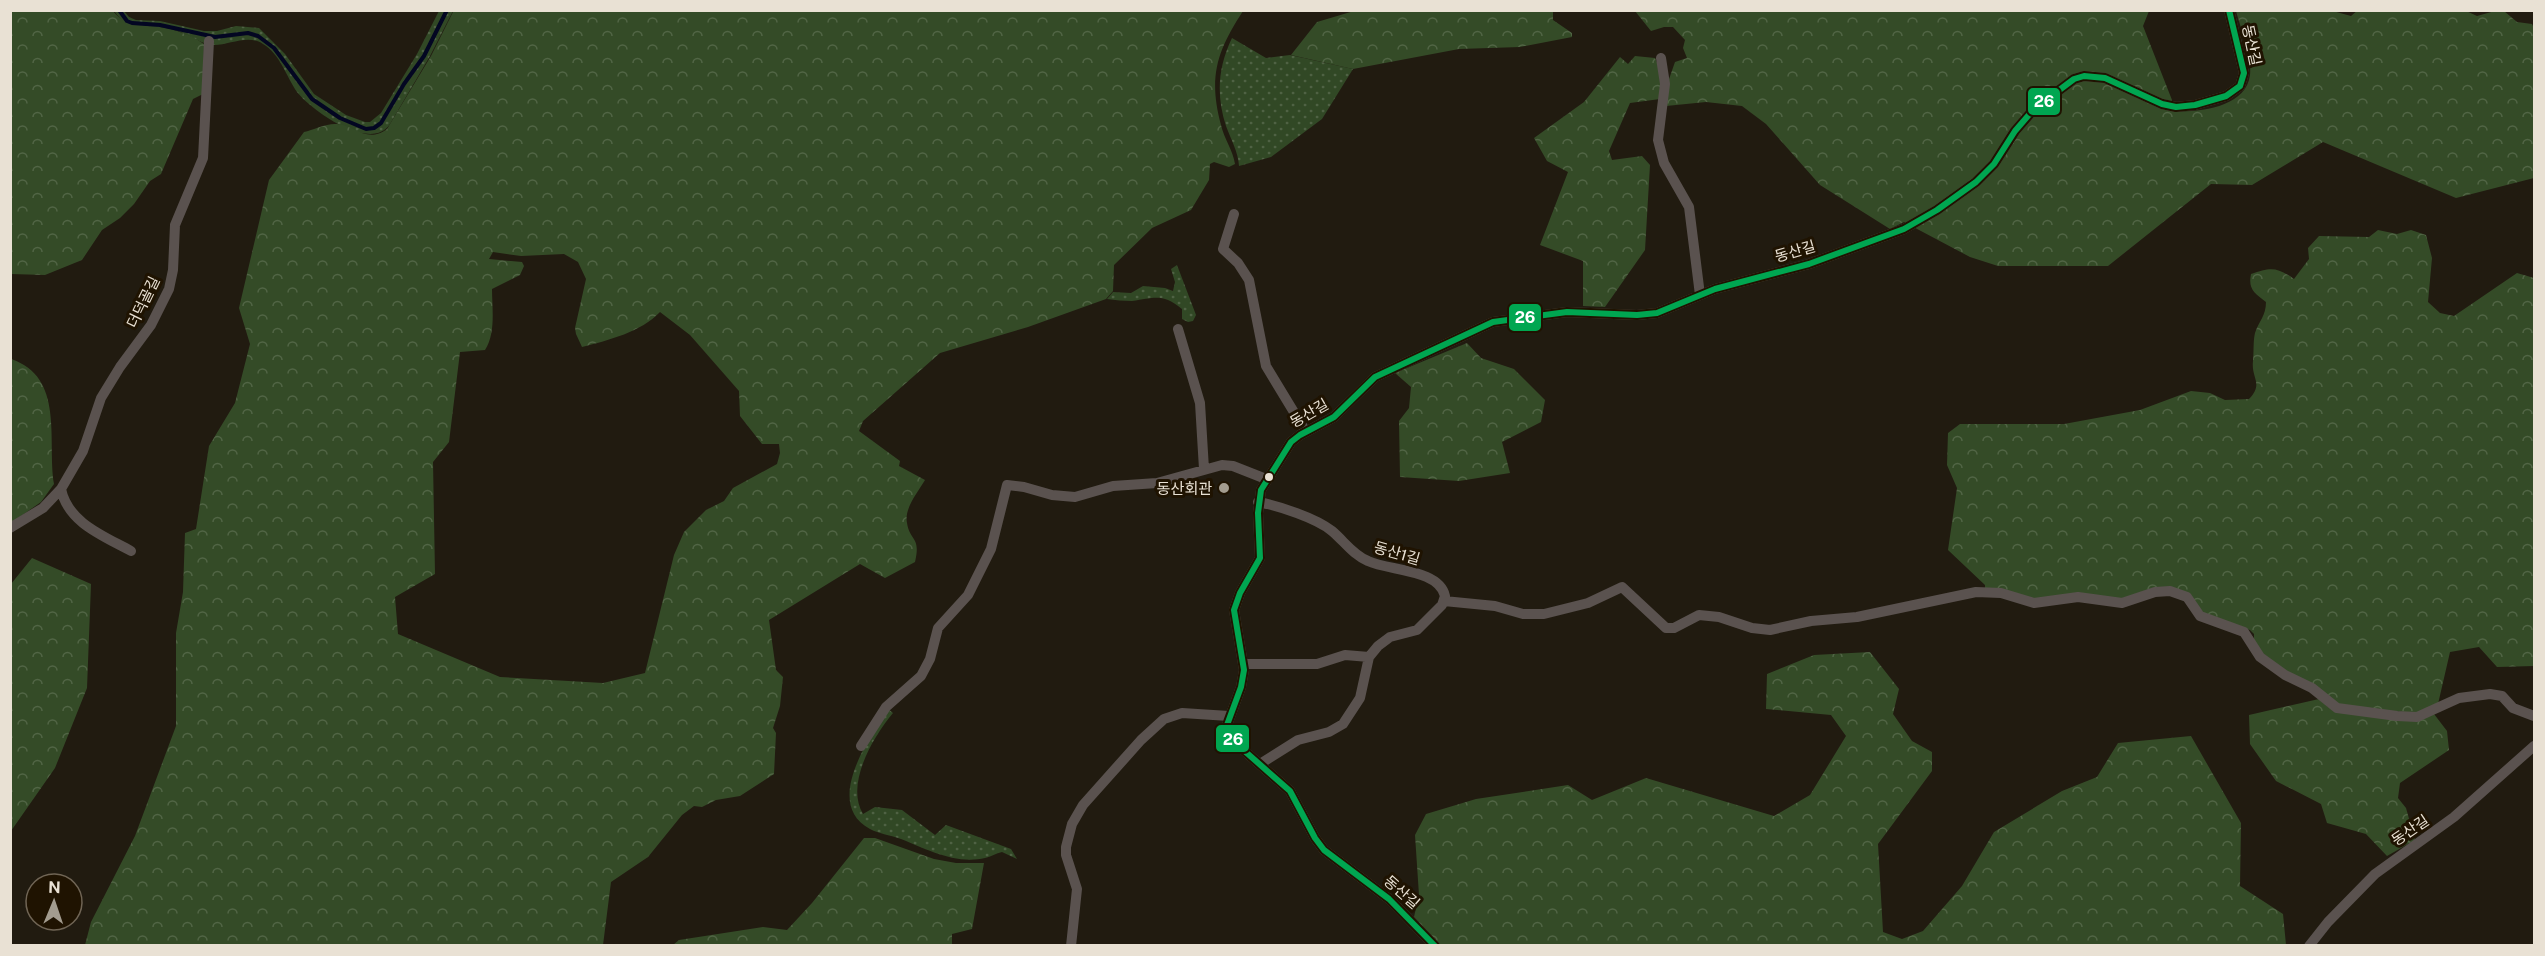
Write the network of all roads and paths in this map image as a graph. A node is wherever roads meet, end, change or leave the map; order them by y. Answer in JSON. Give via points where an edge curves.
{"nodes":[{"id":1,"x":2229,"y":10,"type":"edge"},
{"id":2,"x":209,"y":41,"type":"dead end"},
{"id":3,"x":1661,"y":58,"type":"dead end"},
{"id":4,"x":1234,"y":213,"type":"dead end"},
{"id":5,"x":1700,"y":295,"type":"junction"},
{"id":6,"x":1178,"y":329,"type":"dead end"},
{"id":7,"x":1306,"y":432,"type":"junction"},
{"id":8,"x":1204,"y":469,"type":"junction"},
{"id":9,"x":1266,"y":479,"type":"junction"},
{"id":10,"x":61,"y":489,"type":"junction"},
{"id":11,"x":1258,"y":502,"type":"junction"},
{"id":12,"x":10,"y":528,"type":"edge"},
{"id":13,"x":131,"y":551,"type":"dead end"},
{"id":14,"x":1444,"y":601,"type":"junction"},
{"id":15,"x":1369,"y":657,"type":"junction"},
{"id":16,"x":1244,"y":664,"type":"junction"},
{"id":17,"x":1229,"y":716,"type":"junction"},
{"id":18,"x":2535,"y":716,"type":"edge"},
{"id":19,"x":861,"y":746,"type":"dead end"},
{"id":20,"x":2535,"y":746,"type":"edge"},
{"id":21,"x":1260,"y":764,"type":"junction"},
{"id":22,"x":1071,"y":945,"type":"edge"},
{"id":23,"x":1435,"y":945,"type":"edge"},
{"id":24,"x":2309,"y":945,"type":"edge"}],
"edges":[{"from":1,"to":5,"type":"street","name":"동산길","via":[[2244,73],[2240,86],[2226,96],[2176,106],[2162,104],[2105,78],[2074,79],[2034,109],[1987,172],[1921,220],[1809,264]]},
{"from":2,"to":10,"type":"street","name":"더덕골길","via":[[202,158],[176,225],[169,289],[151,325],[101,398],[83,451]]},
{"from":3,"to":5,"type":"street","via":[[1665,84],[1658,140],[1664,163],[1689,207]]},
{"from":4,"to":7,"type":"street","via":[[1223,249],[1249,280],[1266,366]]},
{"from":5,"to":7,"type":"street","name":"동산길","via":[[1648,315],[1567,312],[1485,324],[1455,342],[1380,374],[1334,417]]},
{"from":6,"to":8,"type":"street","via":[[1200,403]]},
{"from":7,"to":9,"type":"street","name":"동산길","via":[[1291,442]]},
{"from":8,"to":9,"type":"street","via":[[1233,466]]},
{"from":8,"to":19,"type":"street","via":[[1157,483],[1113,486],[1075,497],[1006,485],[991,549],[968,596],[938,627],[921,676],[886,707]]},
{"from":9,"to":11,"type":"street","name":"동산길"},
{"from":10,"to":12,"type":"street","name":"더덕골길","via":[[43,508]]},
{"from":10,"to":13,"type":"street","via":[[64,504],[73,515]]},
{"from":11,"to":14,"type":"street","name":"동산1길","via":[[1318,522],[1368,561],[1430,578],[1443,590]]},
{"from":11,"to":16,"type":"street","name":"동산길","via":[[1260,558],[1234,610]]},
{"from":14,"to":15,"type":"street","via":[[1417,630],[1390,637]]},
{"from":14,"to":18,"type":"street","via":[[1544,614],[1588,603],[1622,587],[1666,628],[1699,615],[1770,630],[1976,592],[2001,593],[2034,603],[2078,597],[2122,603],[2170,591],[2187,597],[2200,616],[2244,632],[2260,657],[2337,708],[2417,717],[2459,698],[2490,694],[2502,696],[2513,708]]},
{"from":15,"to":16,"type":"street","via":[[1345,655],[1317,664]]},
{"from":15,"to":21,"type":"street","via":[[1360,698],[1343,724],[1298,740]]},
{"from":16,"to":17,"type":"street","name":"동산길","via":[[1241,687]]},
{"from":17,"to":21,"type":"street","name":"동산길","via":[[1227,725],[1232,738]]},
{"from":17,"to":22,"type":"street","via":[[1182,713],[1164,719],[1083,805],[1072,824],[1066,847],[1077,889]]},
{"from":20,"to":24,"type":"street","name":"동산길","via":[[2454,818],[2375,874]]},
{"from":21,"to":23,"type":"street","name":"동산길","via":[[1290,791],[1324,850],[1389,899]]}]}
